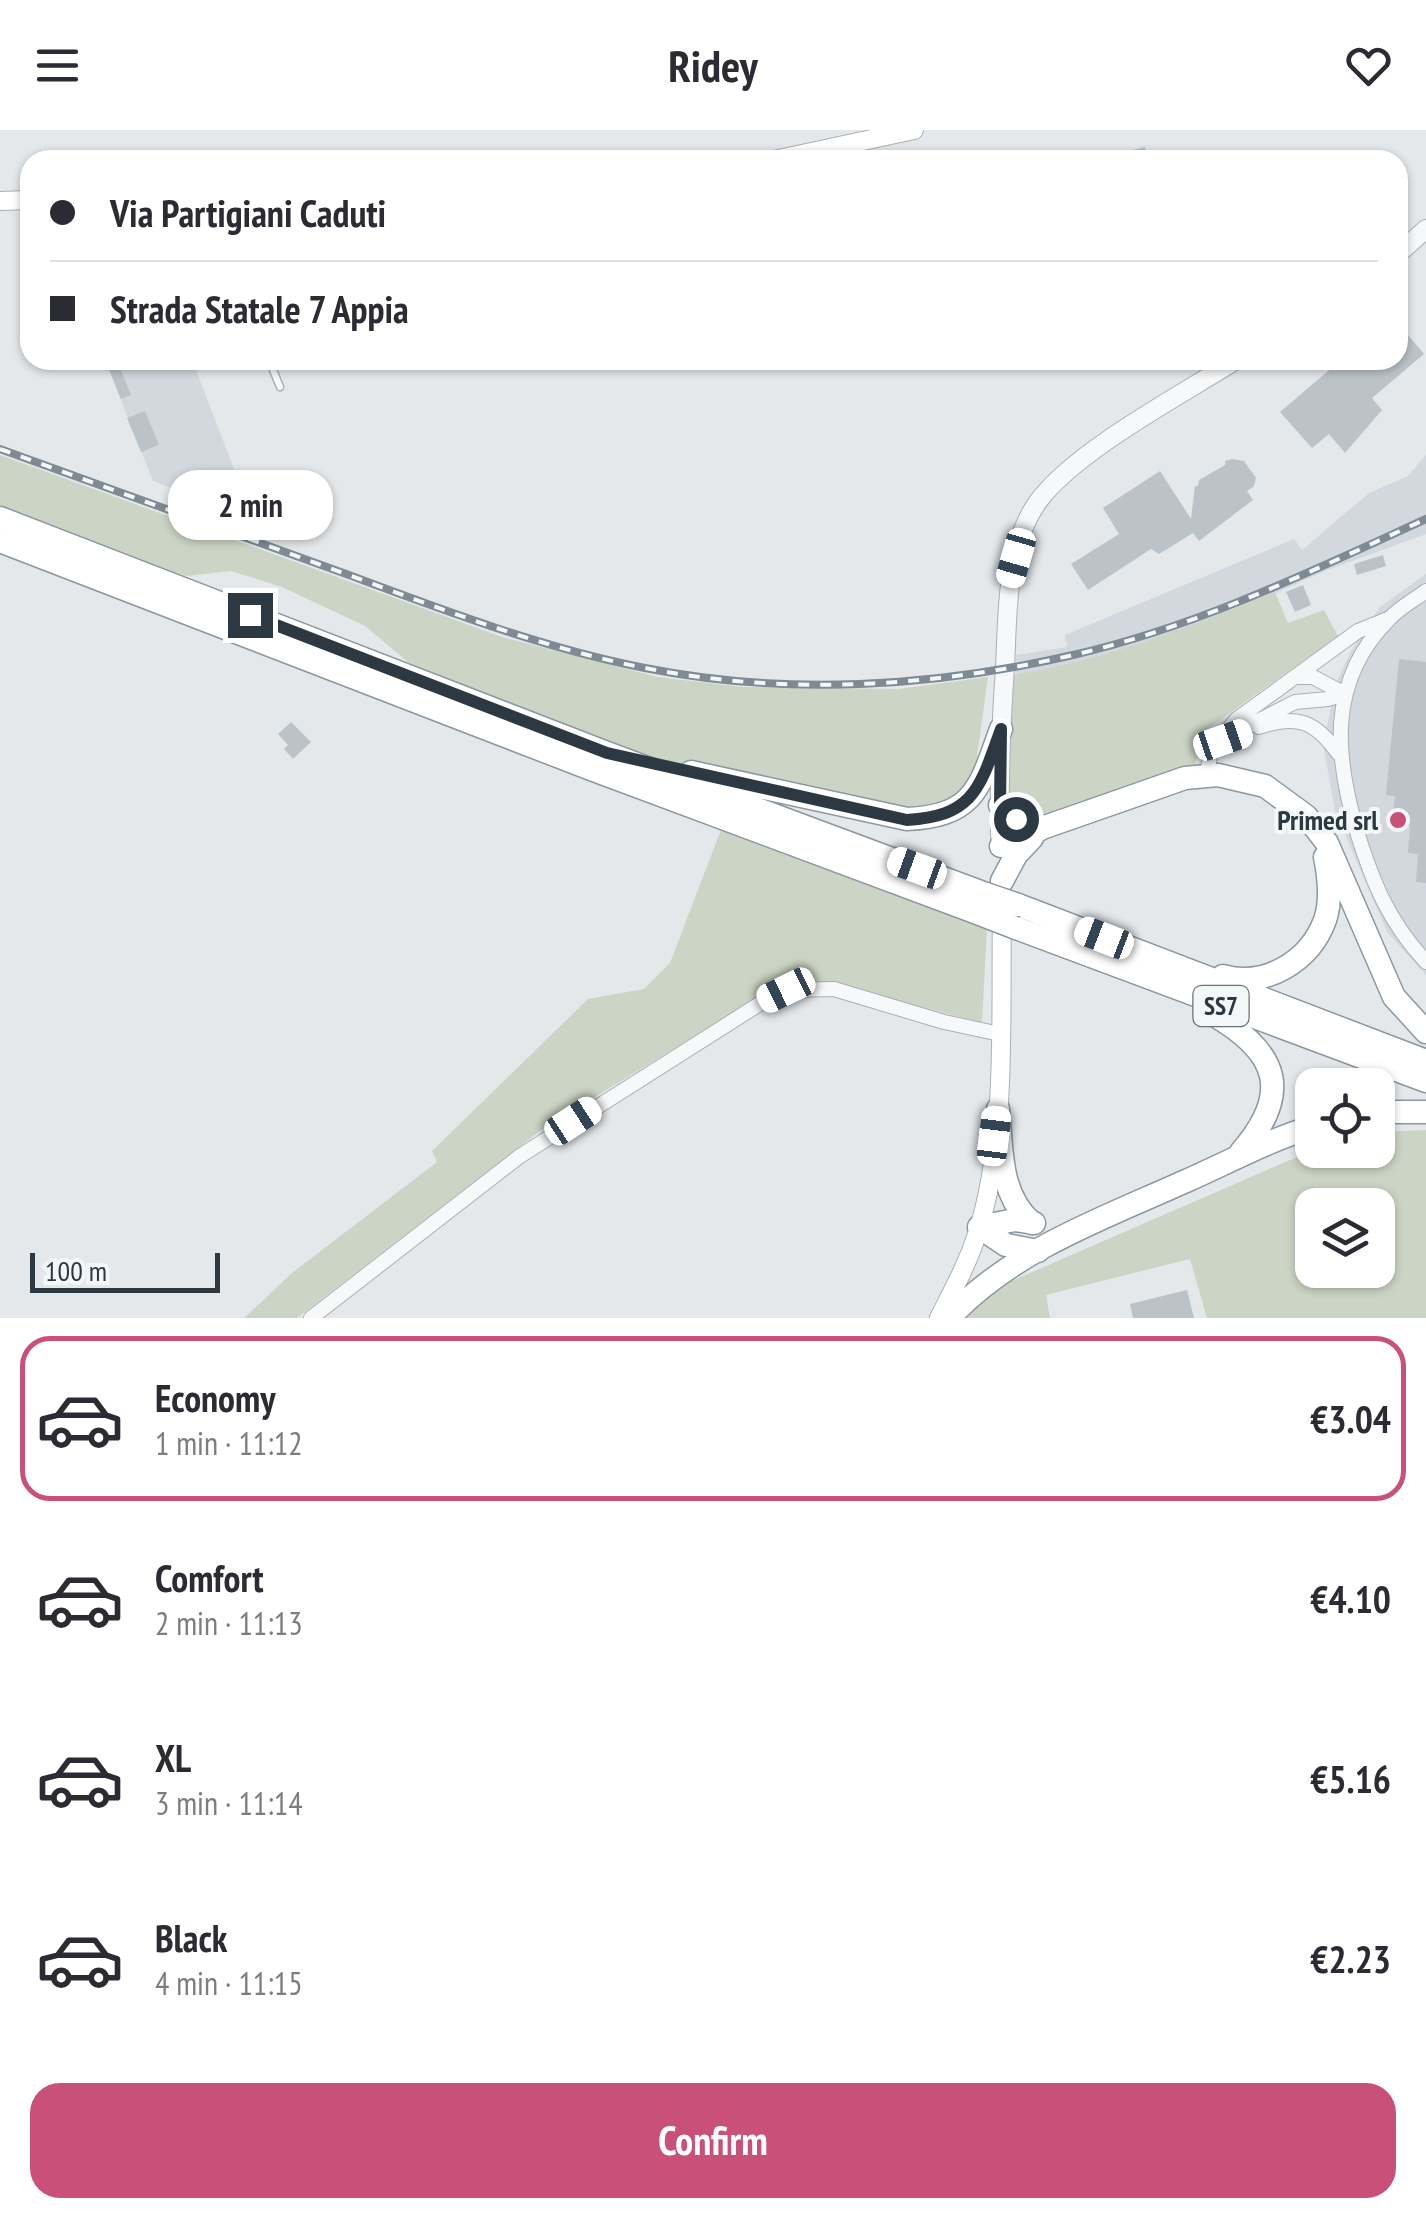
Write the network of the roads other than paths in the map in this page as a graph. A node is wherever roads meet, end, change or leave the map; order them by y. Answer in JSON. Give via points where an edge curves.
{"nodes":[{"id":1,"x":914,"y":130,"type":"edge"},
{"id":2,"x":821,"y":150,"type":"edge"},
{"id":3,"x":273,"y":370,"type":"edge"},
{"id":4,"x":1221,"y":370,"type":"edge"},
{"id":5,"x":280,"y":388,"type":"dead end"},
{"id":6,"x":0,"y":518,"type":"edge"},
{"id":7,"x":0,"y":541,"type":"edge"},
{"id":8,"x":1426,"y":592,"type":"edge"},
{"id":9,"x":1389,"y":618,"type":"junction"},
{"id":10,"x":1296,"y":677,"type":"junction"},
{"id":11,"x":1345,"y":694,"type":"junction"},
{"id":12,"x":1001,"y":729,"type":"junction"},
{"id":13,"x":1219,"y":742,"type":"junction"},
{"id":14,"x":607,"y":753,"type":"junction"},
{"id":15,"x":1339,"y":754,"type":"junction"},
{"id":16,"x":1207,"y":775,"type":"junction"},
{"id":17,"x":1000,"y":805,"type":"junction"},
{"id":18,"x":1313,"y":825,"type":"junction"},
{"id":19,"x":1042,"y":828,"type":"junction"},
{"id":20,"x":1001,"y":841,"type":"junction"},
{"id":21,"x":990,"y":896,"type":"junction"},
{"id":22,"x":1017,"y":917,"type":"junction"},
{"id":23,"x":1104,"y":938,"type":"junction"},
{"id":24,"x":1426,"y":962,"type":"edge"},
{"id":25,"x":1112,"y":966,"type":"junction"},
{"id":26,"x":1426,"y":1032,"type":"edge"},
{"id":27,"x":1000,"y":1034,"type":"junction"},
{"id":28,"x":1426,"y":1061,"type":"edge"},
{"id":29,"x":1426,"y":1081,"type":"edge"},
{"id":30,"x":998,"y":1109,"type":"junction"},
{"id":31,"x":1395,"y":1112,"type":"edge"},
{"id":32,"x":1426,"y":1112,"type":"edge"},
{"id":33,"x":1295,"y":1134,"type":"edge"},
{"id":34,"x":1235,"y":1159,"type":"junction"},
{"id":35,"x":1032,"y":1222,"type":"junction"},
{"id":36,"x":1087,"y":1226,"type":"junction"},
{"id":37,"x":979,"y":1227,"type":"junction"},
{"id":38,"x":1038,"y":1250,"type":"junction"},
{"id":39,"x":311,"y":1318,"type":"edge"},
{"id":40,"x":939,"y":1318,"type":"edge"},
{"id":41,"x":949,"y":1318,"type":"edge"}],
"edges":[{"from":1,"to":2,"type":"main road"},
{"from":3,"to":5,"type":"lane"},
{"from":4,"to":12,"type":"street","via":[[1073,467],[1037,504],[1009,582]]},
{"from":6,"to":14,"type":"highway","number":"SS7"},
{"from":7,"to":21,"type":"highway","number":"SS7","via":[[573,762]]},
{"from":8,"to":9,"type":"street"},
{"from":9,"to":10,"type":"street","via":[[1358,631]]},
{"from":9,"to":11,"type":"street"},
{"from":10,"to":11,"type":"street","via":[[1313,676]]},
{"from":10,"to":13,"type":"street","via":[[1237,719]]},
{"from":11,"to":13,"type":"street","via":[[1295,702]]},
{"from":11,"to":15,"type":"street"},
{"from":12,"to":14,"type":"highway","via":[[974,794],[936,818],[907,820]]},
{"from":12,"to":17,"type":"street"},
{"from":13,"to":15,"type":"street","via":[[1292,720],[1322,731]]},
{"from":13,"to":16,"type":"street","via":[[1207,760]]},
{"from":14,"to":21,"type":"highway","number":"SS7"},
{"from":15,"to":24,"type":"street","via":[[1378,895]]},
{"from":16,"to":18,"type":"highway","via":[[1265,786]]},
{"from":16,"to":19,"type":"highway"},
{"from":17,"to":19,"type":"highway"},
{"from":17,"to":20,"type":"street"},
{"from":18,"to":23,"type":"highway","via":[[1326,858],[1326,918],[1299,958],[1280,972],[1233,979]]},
{"from":18,"to":26,"type":"highway","via":[[1394,997]]},
{"from":19,"to":20,"type":"highway","via":[[1018,842]]},
{"from":19,"to":21,"type":"highway"},
{"from":20,"to":21,"type":"main road"},
{"from":21,"to":22,"type":"highway","number":"SS7","bridge":true},
{"from":21,"to":27,"type":"main road"},
{"from":22,"to":23,"type":"highway","number":"SS7"},
{"from":22,"to":25,"type":"highway","number":"SS7"},
{"from":23,"to":28,"type":"highway","number":"SS7"},
{"from":25,"to":29,"type":"highway","number":"SS7"},
{"from":25,"to":34,"type":"highway","via":[[1236,1028],[1265,1060],[1272,1105]]},
{"from":27,"to":30,"type":"main road"},
{"from":27,"to":39,"type":"street","via":[[834,989],[786,990],[520,1156]]},
{"from":30,"to":35,"type":"highway","via":[[1009,1196]]},
{"from":30,"to":37,"type":"main road"},
{"from":31,"to":32,"type":"highway"},
{"from":33,"to":34,"type":"highway"},
{"from":34,"to":36,"type":"highway"},
{"from":35,"to":36,"type":"highway"},
{"from":35,"to":37,"type":"highway"},
{"from":36,"to":38,"type":"highway"},
{"from":37,"to":38,"type":"highway","via":[[1006,1245]]},
{"from":37,"to":40,"type":"main road"},
{"from":38,"to":41,"type":"highway","via":[[987,1282]]}]}
